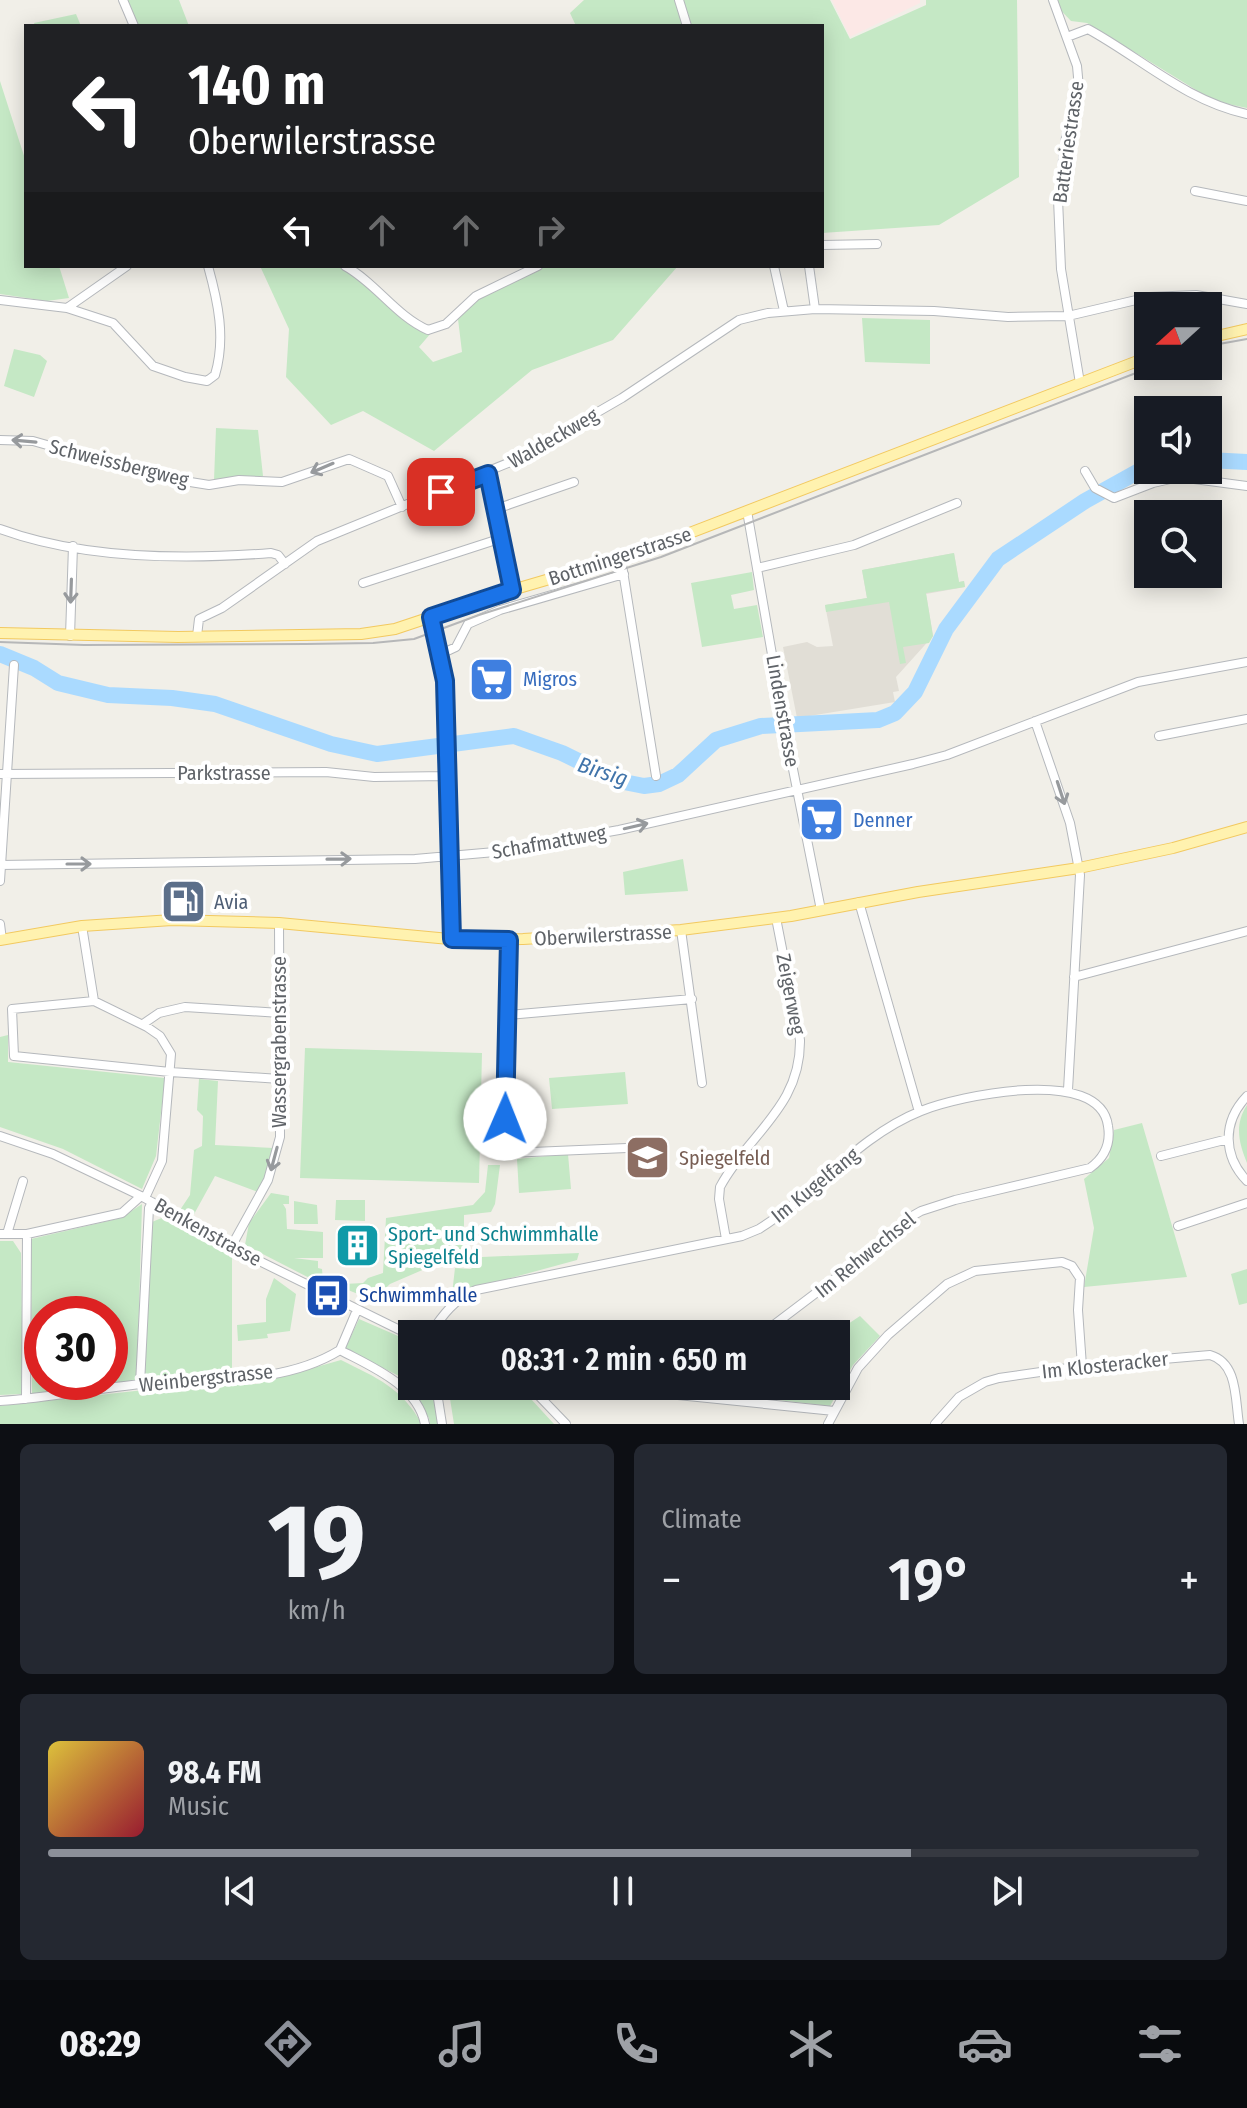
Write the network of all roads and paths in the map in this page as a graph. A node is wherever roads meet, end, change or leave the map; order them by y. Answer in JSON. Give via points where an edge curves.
{"nodes":[{"id":1,"x":123,"y":0,"type":"edge"},
{"id":2,"x":679,"y":0,"type":"edge"},
{"id":3,"x":1053,"y":0,"type":"edge"},
{"id":4,"x":133,"y":24,"type":"edge"},
{"id":5,"x":686,"y":24,"type":"edge"},
{"id":6,"x":1067,"y":37,"type":"junction"},
{"id":7,"x":1247,"y":114,"type":"edge"},
{"id":8,"x":1195,"y":191,"type":"dead end"},
{"id":9,"x":1247,"y":201,"type":"edge"},
{"id":10,"x":877,"y":244,"type":"dead end"},
{"id":11,"x":824,"y":245,"type":"edge"},
{"id":12,"x":124,"y":268,"type":"edge"},
{"id":13,"x":209,"y":268,"type":"edge"},
{"id":14,"x":349,"y":268,"type":"edge"},
{"id":15,"x":534,"y":268,"type":"edge"},
{"id":16,"x":774,"y":268,"type":"edge"},
{"id":17,"x":809,"y":268,"type":"edge"},
{"id":18,"x":0,"y":300,"type":"edge"},
{"id":19,"x":1247,"y":304,"type":"edge"},
{"id":20,"x":67,"y":308,"type":"junction"},
{"id":21,"x":815,"y":309,"type":"junction"},
{"id":22,"x":784,"y":311,"type":"junction"},
{"id":23,"x":1068,"y":316,"type":"junction"},
{"id":24,"x":1247,"y":329,"type":"edge"},
{"id":25,"x":1222,"y":335,"type":"edge"},
{"id":26,"x":1134,"y":362,"type":"edge"},
{"id":27,"x":1080,"y":383,"type":"junction"},
{"id":28,"x":0,"y":440,"type":"edge"},
{"id":29,"x":1085,"y":471,"type":"dead end"},
{"id":30,"x":488,"y":474,"type":"junction"},
{"id":31,"x":574,"y":482,"type":"dead end"},
{"id":32,"x":1247,"y":486,"type":"edge"},
{"id":33,"x":957,"y":503,"type":"dead end"},
{"id":34,"x":402,"y":507,"type":"junction"},
{"id":35,"x":496,"y":509,"type":"junction"},
{"id":36,"x":747,"y":511,"type":"junction"},
{"id":37,"x":0,"y":529,"type":"edge"},
{"id":38,"x":502,"y":538,"type":"junction"},
{"id":39,"x":73,"y":546,"type":"junction"},
{"id":40,"x":621,"y":559,"type":"junction"},
{"id":41,"x":285,"y":564,"type":"junction"},
{"id":42,"x":757,"y":568,"type":"junction"},
{"id":43,"x":624,"y":574,"type":"junction"},
{"id":44,"x":363,"y":583,"type":"dead end"},
{"id":45,"x":512,"y":590,"type":"junction"},
{"id":46,"x":431,"y":617,"type":"junction"},
{"id":47,"x":0,"y":633,"type":"edge"},
{"id":48,"x":70,"y":636,"type":"junction"},
{"id":49,"x":197,"y":636,"type":"junction"},
{"id":50,"x":441,"y":654,"type":"junction"},
{"id":51,"x":1247,"y":662,"type":"edge"},
{"id":52,"x":14,"y":665,"type":"dead end"},
{"id":53,"x":1247,"y":719,"type":"edge"},
{"id":54,"x":1035,"y":721,"type":"junction"},
{"id":55,"x":1159,"y":736,"type":"dead end"},
{"id":56,"x":4,"y":774,"type":"edge"},
{"id":57,"x":447,"y":776,"type":"junction"},
{"id":58,"x":656,"y":776,"type":"dead end"},
{"id":59,"x":797,"y":790,"type":"junction"},
{"id":60,"x":1247,"y":827,"type":"edge"},
{"id":61,"x":449,"y":856,"type":"junction"},
{"id":62,"x":1,"y":865,"type":"edge"},
{"id":63,"x":1079,"y":868,"type":"junction"},
{"id":64,"x":0,"y":881,"type":"edge"},
{"id":65,"x":859,"y":902,"type":"junction"},
{"id":66,"x":821,"y":910,"type":"junction"},
{"id":67,"x":776,"y":918,"type":"junction"},
{"id":68,"x":279,"y":923,"type":"junction"},
{"id":69,"x":0,"y":924,"type":"edge"},
{"id":70,"x":82,"y":926,"type":"junction"},
{"id":71,"x":681,"y":930,"type":"junction"},
{"id":72,"x":1247,"y":931,"type":"edge"},
{"id":73,"x":452,"y":939,"type":"junction"},
{"id":74,"x":1,"y":940,"type":"edge"},
{"id":75,"x":509,"y":940,"type":"junction"},
{"id":76,"x":1074,"y":977,"type":"junction"},
{"id":77,"x":692,"y":999,"type":"junction"},
{"id":78,"x":94,"y":1001,"type":"junction"},
{"id":79,"x":280,"y":1013,"type":"junction"},
{"id":80,"x":508,"y":1015,"type":"junction"},
{"id":81,"x":143,"y":1024,"type":"junction"},
{"id":82,"x":170,"y":1072,"type":"junction"},
{"id":83,"x":280,"y":1080,"type":"junction"},
{"id":84,"x":702,"y":1083,"type":"dead end"},
{"id":85,"x":1068,"y":1090,"type":"junction"},
{"id":86,"x":1247,"y":1096,"type":"edge"},
{"id":87,"x":919,"y":1112,"type":"junction"},
{"id":88,"x":0,"y":1136,"type":"edge"},
{"id":89,"x":1228,"y":1139,"type":"junction"},
{"id":90,"x":627,"y":1148,"type":"dead end"},
{"id":91,"x":1161,"y":1156,"type":"dead end"},
{"id":92,"x":23,"y":1181,"type":"dead end"},
{"id":93,"x":1247,"y":1181,"type":"edge"},
{"id":94,"x":146,"y":1198,"type":"junction"},
{"id":95,"x":1247,"y":1203,"type":"edge"},
{"id":96,"x":1178,"y":1226,"type":"dead end"},
{"id":97,"x":3,"y":1234,"type":"edge"},
{"id":98,"x":27,"y":1234,"type":"junction"},
{"id":99,"x":726,"y":1239,"type":"junction"},
{"id":100,"x":231,"y":1247,"type":"junction"},
{"id":101,"x":27,"y":1296,"type":"edge"},
{"id":102,"x":357,"y":1310,"type":"junction"},
{"id":103,"x":440,"y":1320,"type":"edge"},
{"id":104,"x":780,"y":1320,"type":"edge"},
{"id":105,"x":398,"y":1329,"type":"edge"},
{"id":106,"x":340,"y":1350,"type":"junction"},
{"id":107,"x":1082,"y":1366,"type":"junction"},
{"id":108,"x":140,"y":1384,"type":"junction"},
{"id":109,"x":128,"y":1386,"type":"edge"},
{"id":110,"x":24,"y":1399,"type":"edge"},
{"id":111,"x":438,"y":1400,"type":"edge"},
{"id":112,"x":542,"y":1400,"type":"edge"},
{"id":113,"x":727,"y":1400,"type":"edge"},
{"id":114,"x":0,"y":1401,"type":"edge"},
{"id":115,"x":834,"y":1411,"type":"junction"},
{"id":116,"x":425,"y":1424,"type":"edge"},
{"id":117,"x":442,"y":1424,"type":"edge"},
{"id":118,"x":566,"y":1424,"type":"edge"},
{"id":119,"x":828,"y":1424,"type":"edge"},
{"id":120,"x":935,"y":1424,"type":"edge"},
{"id":121,"x":1239,"y":1424,"type":"edge"}],
"edges":[{"from":1,"to":4,"type":"street"},
{"from":2,"to":5,"type":"street"},
{"from":3,"to":6,"type":"street","name":"Batteriestrasse"},
{"from":6,"to":7,"type":"street","via":[[1088,29],[1187,92]]},
{"from":6,"to":23,"type":"street","name":"Batteriestrasse","via":[[1079,88],[1058,199]]},
{"from":8,"to":9,"type":"street"},
{"from":10,"to":11,"type":"street"},
{"from":12,"to":20,"type":"street"},
{"from":13,"to":20,"type":"street","via":[[221,341],[215,375],[207,381],[153,366],[113,323]]},
{"from":14,"to":15,"type":"street","via":[[415,325],[428,330],[446,324],[476,296]]},
{"from":16,"to":22,"type":"street"},
{"from":17,"to":21,"type":"street"},
{"from":18,"to":20,"type":"street"},
{"from":19,"to":23,"type":"street","name":"Waldeckweg","via":[[1196,295],[1149,297]]},
{"from":21,"to":22,"type":"street","name":"Waldeckweg"},
{"from":21,"to":23,"type":"street","name":"Waldeckweg"},
{"from":22,"to":30,"type":"street","name":"Waldeckweg","via":[[739,320],[622,398]]},
{"from":23,"to":27,"type":"street","name":"Batteriestrasse"},
{"from":24,"to":25,"type":"main road"},
{"from":26,"to":27,"type":"main road","name":"Bottmingerstrasse"},
{"from":27,"to":36,"type":"main road","name":"Bottmingerstrasse"},
{"from":34,"to":28,"type":"street","name":"Schweissbergweg","one_way":true,"via":[[388,476],[349,459],[282,482],[209,485],[159,477],[33,441]]},
{"from":29,"to":32,"type":"street","via":[[1095,488],[1114,498],[1179,477]]},
{"from":30,"to":34,"type":"street","name":"Waldeckweg"},
{"from":30,"to":35,"type":"street"},
{"from":31,"to":35,"type":"street"},
{"from":33,"to":42,"type":"street","via":[[854,545]]},
{"from":34,"to":41,"type":"street","name":"Waldeckweg","via":[[317,541]]},
{"from":35,"to":38,"type":"street"},
{"from":36,"to":40,"type":"main road","name":"Bottmingerstrasse"},
{"from":36,"to":42,"type":"street","name":"Lindenstrasse"},
{"from":37,"to":39,"type":"street"},
{"from":38,"to":44,"type":"street"},
{"from":38,"to":45,"type":"street"},
{"from":39,"to":41,"type":"street","via":[[186,558],[271,553]]},
{"from":39,"to":48,"type":"street","one_way":true},
{"from":40,"to":43,"type":"street"},
{"from":40,"to":45,"type":"main road","name":"Bottmingerstrasse"},
{"from":41,"to":49,"type":"street","name":"Waldeckweg","via":[[199,619]]},
{"from":42,"to":59,"type":"street","name":"Lindenstrasse"},
{"from":43,"to":50,"type":"street","name":"Bottmingerstrasse","via":[[468,624],[456,647]]},
{"from":43,"to":58,"type":"street"},
{"from":45,"to":46,"type":"main road","name":"Bottmingerstrasse"},
{"from":46,"to":49,"type":"main road","name":"Bottmingerstrasse","via":[[372,633]]},
{"from":46,"to":50,"type":"street"},
{"from":47,"to":48,"type":"main road","name":"Bottmingerstrasse"},
{"from":48,"to":49,"type":"main road","name":"Bottmingerstrasse"},
{"from":50,"to":57,"type":"street"},
{"from":51,"to":54,"type":"street","name":"Schafmattweg","via":[[1138,682]]},
{"from":52,"to":56,"type":"street"},
{"from":53,"to":55,"type":"street"},
{"from":54,"to":59,"type":"street","name":"Schafmattweg","via":[[947,755]]},
{"from":54,"to":63,"type":"street","one_way":true,"via":[[1070,823]]},
{"from":56,"to":57,"type":"street","name":"Parkstrasse"},
{"from":56,"to":62,"type":"street"},
{"from":57,"to":61,"type":"street"},
{"from":61,"to":59,"type":"street","name":"Schafmattweg","one_way":true,"via":[[569,840]]},
{"from":59,"to":66,"type":"street","name":"Lindenstrasse"},
{"from":60,"to":63,"type":"main road","name":"Oberwilerstrasse"},
{"from":62,"to":61,"type":"street","name":"Schafmattweg","one_way":true},
{"from":61,"to":73,"type":"street"},
{"from":62,"to":64,"type":"street"},
{"from":63,"to":65,"type":"main road","name":"Oberwilerstrasse"},
{"from":63,"to":76,"type":"street"},
{"from":65,"to":66,"type":"main road","name":"Oberwilerstrasse"},
{"from":65,"to":87,"type":"street"},
{"from":66,"to":67,"type":"main road","name":"Oberwilerstrasse"},
{"from":67,"to":71,"type":"main road","name":"Oberwilerstrasse"},
{"from":67,"to":99,"type":"street","name":"Zeigerweg","via":[[800,1060],[792,1088],[720,1187]]},
{"from":68,"to":70,"type":"main road","name":"Oberwilerstrasse","via":[[172,920]]},
{"from":68,"to":73,"type":"main road","name":"Oberwilerstrasse"},
{"from":68,"to":79,"type":"street","name":"Wassergrabenstrasse"},
{"from":69,"to":74,"type":"street"},
{"from":70,"to":74,"type":"main road","name":"Oberwilerstrasse"},
{"from":70,"to":78,"type":"street"},
{"from":71,"to":75,"type":"main road","name":"Oberwilerstrasse"},
{"from":71,"to":77,"type":"street"},
{"from":72,"to":76,"type":"street"},
{"from":73,"to":75,"type":"main road","name":"Oberwilerstrasse"},
{"from":75,"to":80,"type":"street"},
{"from":76,"to":85,"type":"street"},
{"from":77,"to":80,"type":"street"},
{"from":77,"to":84,"type":"street"},
{"from":78,"to":81,"type":"street"},
{"from":78,"to":82,"type":"street","via":[[12,1009],[14,1056]]},
{"from":79,"to":81,"type":"street","via":[[185,1007],[159,1013]]},
{"from":79,"to":83,"type":"street","name":"Wassergrabenstrasse"},
{"from":80,"to":90,"type":"street","via":[[506,1153]]},
{"from":81,"to":82,"type":"street","via":[[167,1045]]},
{"from":82,"to":83,"type":"street"},
{"from":82,"to":94,"type":"street","via":[[162,1161]]},
{"from":83,"to":100,"type":"street","name":"Wassergrabenstrasse","one_way":true,"via":[[280,1137],[268,1180]]},
{"from":85,"to":87,"type":"street","name":"Im Kugelfang","via":[[969,1097]]},
{"from":85,"to":104,"type":"street","name":"Im Rehwechsel","via":[[1095,1105],[1107,1119],[1105,1152],[1090,1168],[921,1211]]},
{"from":86,"to":89,"type":"street","via":[[1231,1121]]},
{"from":87,"to":99,"type":"street","name":"Im Kugelfang","via":[[888,1127],[773,1220]]},
{"from":88,"to":94,"type":"street","name":"Benkenstrasse","via":[[53,1154]]},
{"from":89,"to":91,"type":"street"},
{"from":89,"to":93,"type":"street","via":[[1237,1172]]},
{"from":92,"to":97,"type":"street"},
{"from":94,"to":98,"type":"street","via":[[122,1213]]},
{"from":94,"to":100,"type":"street","name":"Benkenstrasse"},
{"from":94,"to":108,"type":"street"},
{"from":95,"to":96,"type":"street"},
{"from":97,"to":98,"type":"street"},
{"from":98,"to":101,"type":"street"},
{"from":99,"to":103,"type":"street","name":"Im Kugelfang","via":[[476,1290],[462,1296]]},
{"from":100,"to":102,"type":"street","name":"Benkenstrasse"},
{"from":102,"to":105,"type":"street","name":"Benkenstrasse"},
{"from":102,"to":106,"type":"street"},
{"from":106,"to":108,"type":"street","name":"Weinbergstrasse","via":[[258,1377]]},
{"from":106,"to":116,"type":"street","via":[[394,1380],[418,1406]]},
{"from":107,"to":115,"type":"street","via":[[1080,1281],[1072,1266],[1062,1262],[975,1271],[947,1284],[888,1335],[858,1368]]},
{"from":107,"to":120,"type":"street","name":"Im Klosteracker","via":[[985,1382],[959,1397]]},
{"from":107,"to":121,"type":"street","name":"Im Klosteracker","via":[[1217,1357],[1231,1372]]},
{"from":108,"to":109,"type":"street","name":"Weinbergstrasse"},
{"from":110,"to":114,"type":"street","name":"Weinbergstrasse"},
{"from":111,"to":117,"type":"street"},
{"from":112,"to":118,"type":"street"},
{"from":113,"to":115,"type":"street"},
{"from":115,"to":119,"type":"street"}]}
